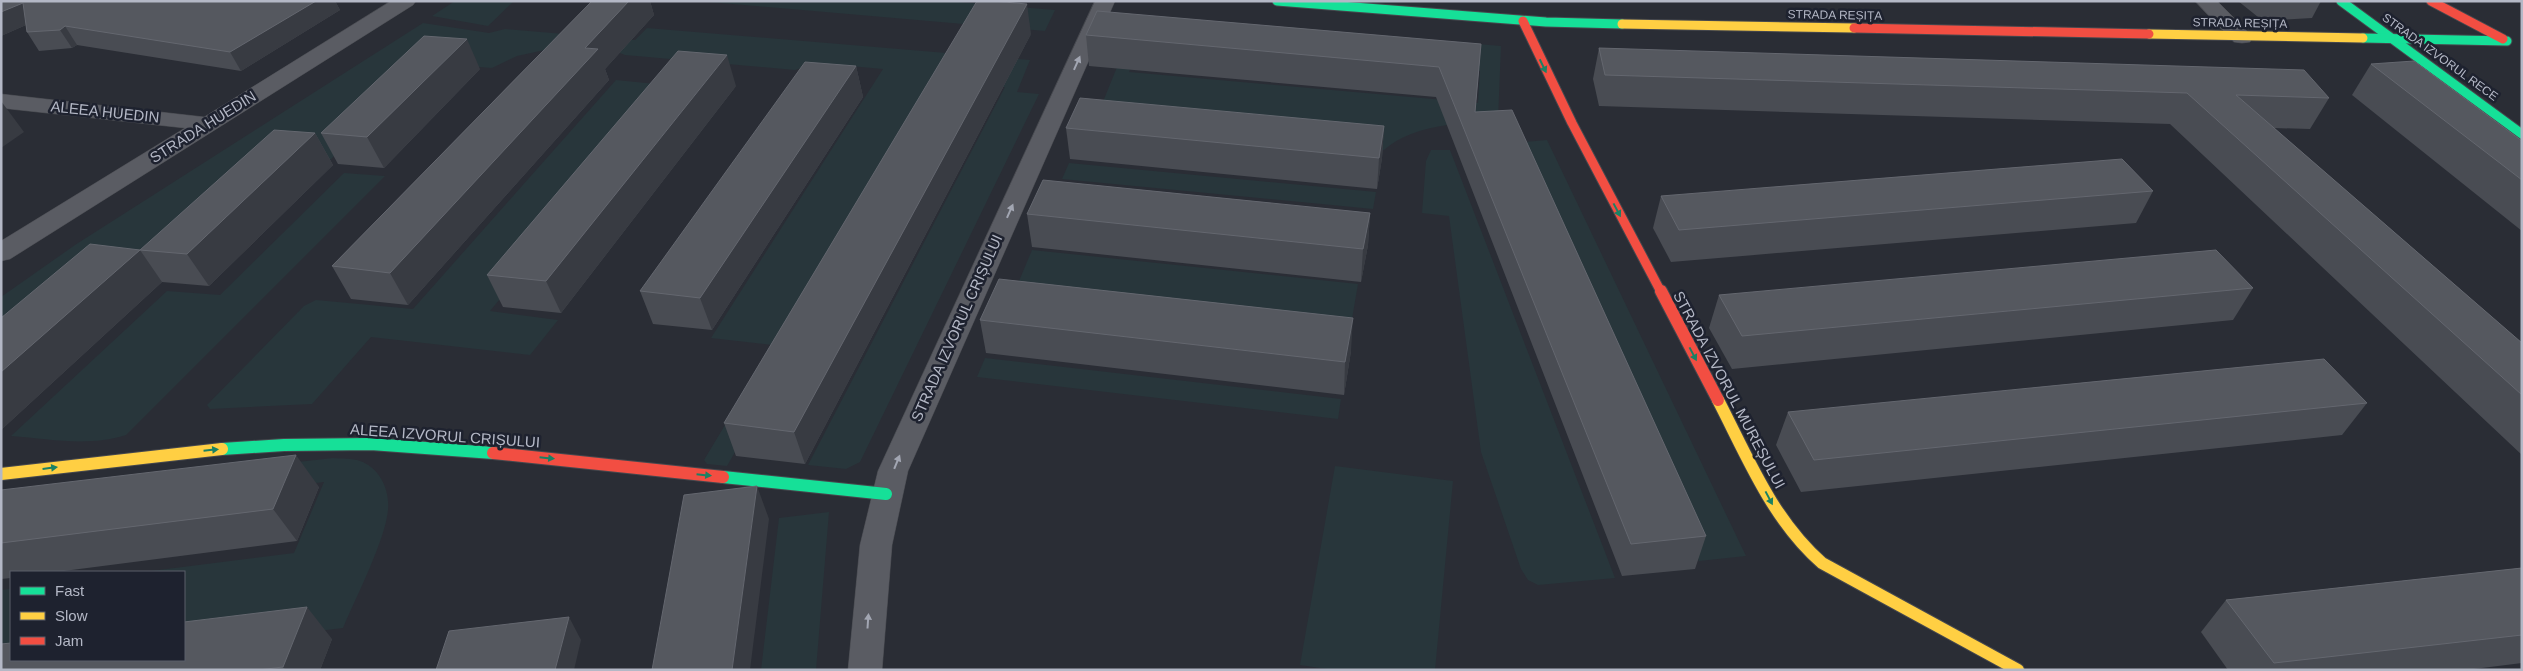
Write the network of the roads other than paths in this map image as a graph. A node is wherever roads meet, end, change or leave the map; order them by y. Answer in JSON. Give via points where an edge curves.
{"nodes":[{"id":1,"x":406,"y":1,"type":"edge"},
{"id":2,"x":1105,"y":1,"type":"edge"},
{"id":3,"x":1277,"y":1,"type":"edge"},
{"id":4,"x":2205,"y":1,"type":"edge"},
{"id":5,"x":2341,"y":1,"type":"edge"},
{"id":6,"x":2431,"y":1,"type":"edge"},
{"id":7,"x":1523,"y":21,"type":"junction"},
{"id":8,"x":2242,"y":37,"type":"junction"},
{"id":9,"x":2393,"y":40,"type":"junction"},
{"id":10,"x":1,"y":101,"type":"edge"},
{"id":11,"x":209,"y":124,"type":"junction"},
{"id":12,"x":2522,"y":134,"type":"edge"},
{"id":13,"x":1,"y":253,"type":"edge"},
{"id":14,"x":1,"y":474,"type":"edge"},
{"id":15,"x":886,"y":494,"type":"junction"},
{"id":16,"x":865,"y":670,"type":"edge"},
{"id":17,"x":2018,"y":670,"type":"edge"}],
"edges":[{"from":1,"to":11,"type":"street","name":"STRADA HUEDIN"},
{"from":15,"to":2,"type":"street","name":"STRADA IZVORUL CRIȘULUI","one_way":true,"via":[[902,450]]},
{"from":3,"to":7,"type":"street","name":"STRADA REȘIȚA"},
{"from":4,"to":8,"type":"street"},
{"from":5,"to":9,"type":"street","name":"STRADA IZVORUL RECE"},
{"from":6,"to":9,"type":"street","name":"STRADA REȘIȚA","via":[[2511,43]]},
{"from":7,"to":8,"type":"street","name":"STRADA REȘIȚA"},
{"from":7,"to":17,"type":"street","name":"STRADA IZVORUL MUREȘULUI","one_way":true,"via":[[1591,161],[1791,534],[1822,562]]},
{"from":8,"to":9,"type":"street","name":"STRADA REȘIȚA"},
{"from":9,"to":12,"type":"street","name":"STRADA IZVORUL RECE"},
{"from":10,"to":11,"type":"street","name":"ALEEA HUEDIN"},
{"from":11,"to":13,"type":"street","name":"STRADA HUEDIN"},
{"from":14,"to":15,"type":"street","name":"ALEEA IZVORUL CRIȘULUI","one_way":true,"via":[[214,450],[371,444],[499,453]]},
{"from":16,"to":15,"type":"street","name":"STRADA IZVORUL CRIȘULUI","one_way":true,"via":[[874,545]]}]}
